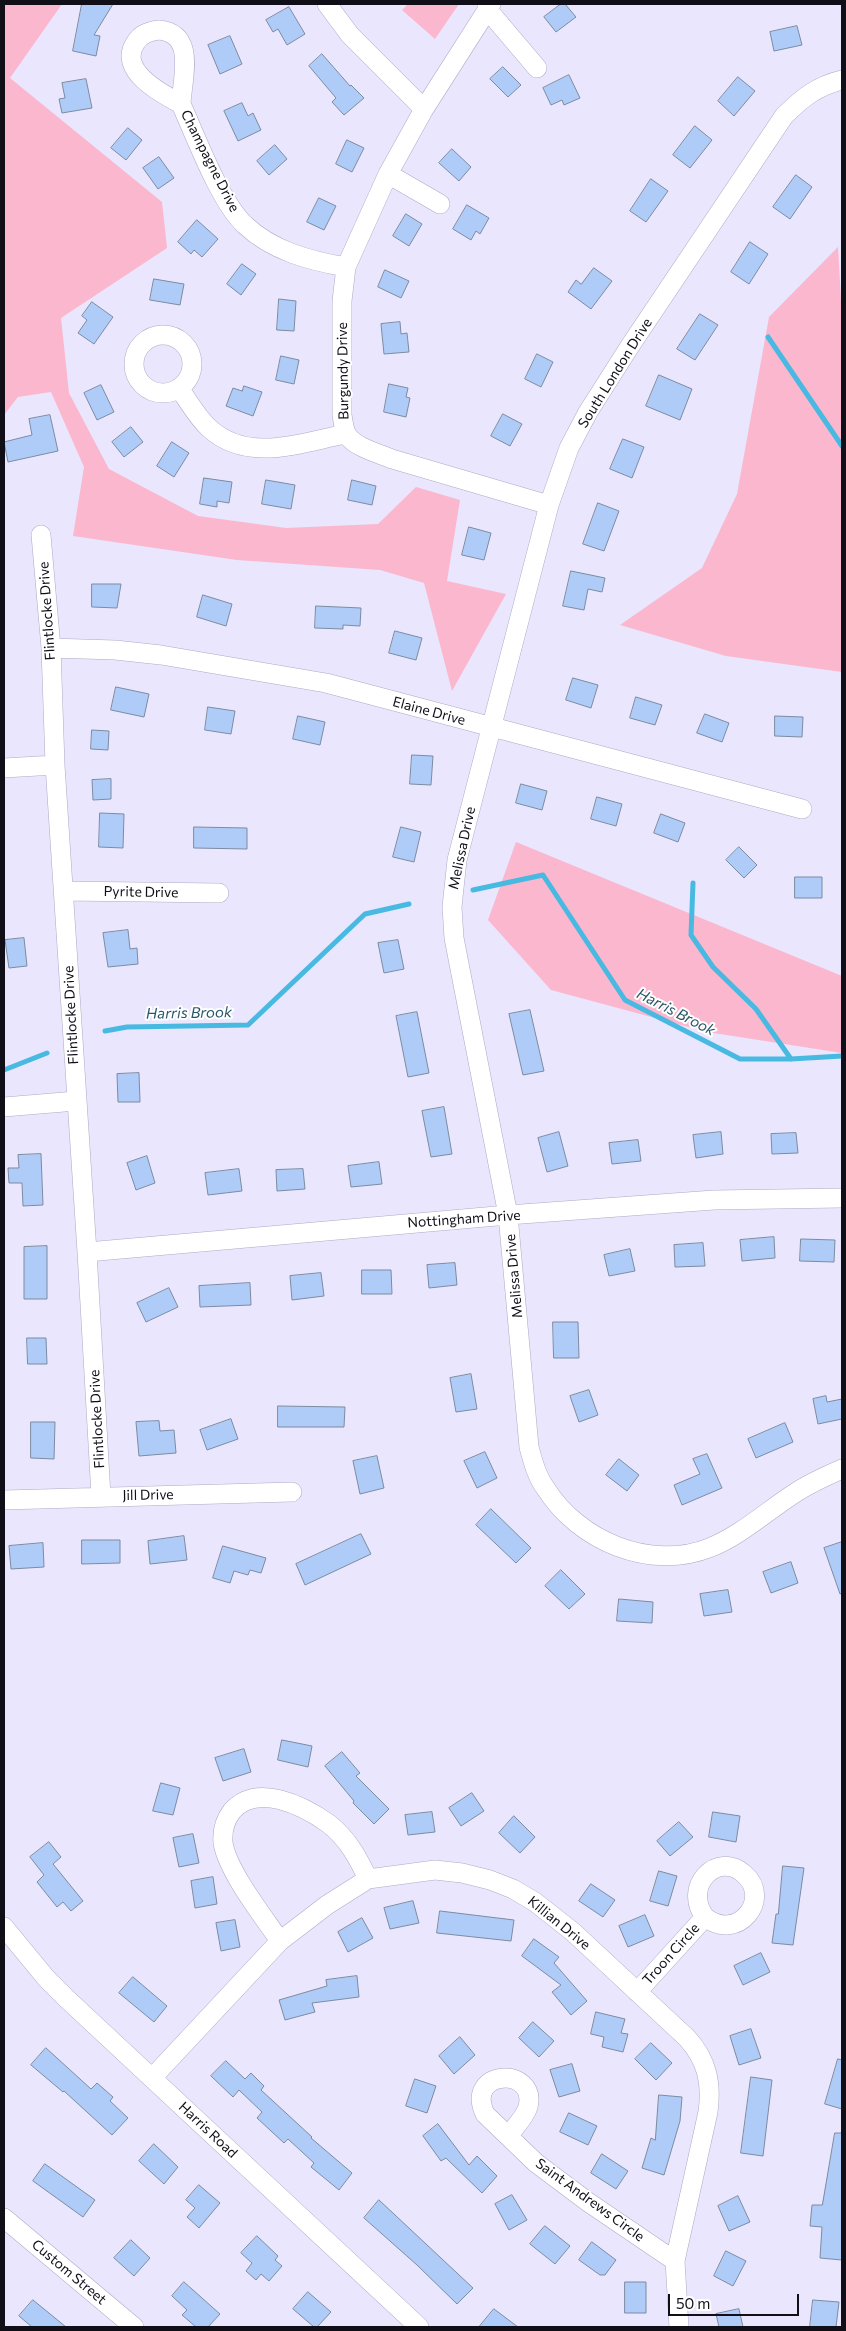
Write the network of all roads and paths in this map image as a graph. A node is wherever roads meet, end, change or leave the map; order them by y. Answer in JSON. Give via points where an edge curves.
{"nodes":[{"id":1,"x":328,"y":4,"type":"edge"},
{"id":2,"x":489,"y":6,"type":"edge"},
{"id":3,"x":537,"y":68,"type":"dead end"},
{"id":4,"x":842,"y":80,"type":"edge"},
{"id":5,"x":181,"y":104,"type":"dead end"},
{"id":6,"x":424,"y":109,"type":"junction"},
{"id":7,"x":388,"y":174,"type":"junction"},
{"id":8,"x":440,"y":204,"type":"dead end"},
{"id":9,"x":346,"y":267,"type":"junction"},
{"id":10,"x":180,"y":388,"type":"dead end"},
{"id":11,"x":346,"y":434,"type":"junction"},
{"id":12,"x":549,"y":505,"type":"junction"},
{"id":13,"x":41,"y":535,"type":"dead end"},
{"id":14,"x":51,"y":648,"type":"junction"},
{"id":15,"x":491,"y":727,"type":"junction"},
{"id":16,"x":55,"y":765,"type":"junction"},
{"id":17,"x":4,"y":768,"type":"edge"},
{"id":18,"x":802,"y":809,"type":"dead end"},
{"id":19,"x":64,"y":891,"type":"junction"},
{"id":20,"x":219,"y":893,"type":"dead end"},
{"id":21,"x":76,"y":1101,"type":"junction"},
{"id":22,"x":4,"y":1107,"type":"edge"},
{"id":23,"x":842,"y":1198,"type":"edge"},
{"id":24,"x":508,"y":1215,"type":"junction"},
{"id":25,"x":87,"y":1252,"type":"junction"},
{"id":26,"x":842,"y":1469,"type":"edge"},
{"id":27,"x":292,"y":1492,"type":"dead end"},
{"id":28,"x":101,"y":1496,"type":"junction"},
{"id":29,"x":4,"y":1500,"type":"edge"},
{"id":30,"x":368,"y":1879,"type":"junction"},
{"id":31,"x":705,"y":1917,"type":"dead end"},
{"id":32,"x":4,"y":1927,"type":"edge"},
{"id":33,"x":280,"y":1941,"type":"junction"},
{"id":34,"x":637,"y":1992,"type":"junction"},
{"id":35,"x":152,"y":2078,"type":"junction"},
{"id":36,"x":508,"y":2136,"type":"dead end"},
{"id":37,"x":4,"y":2218,"type":"edge"},
{"id":38,"x":675,"y":2261,"type":"junction"},
{"id":39,"x":132,"y":2326,"type":"edge"},
{"id":40,"x":420,"y":2327,"type":"edge"},
{"id":41,"x":679,"y":2327,"type":"edge"}],
"edges":[{"from":1,"to":6,"type":"street","via":[[350,35]]},
{"from":2,"to":3,"type":"street"},
{"from":2,"to":6,"type":"street","name":"Burgundy Drive"},
{"from":4,"to":12,"type":"street","name":"South London Drive","via":[[805,95],[784,116],[588,412],[569,448]]},
{"from":5,"to":9,"type":"street","name":"Champagne Drive","via":[[225,198],[245,225],[260,238],[299,256]]},
{"from":6,"to":7,"type":"street","name":"Burgundy Drive"},
{"from":7,"to":8,"type":"street"},
{"from":7,"to":9,"type":"street","name":"Burgundy Drive"},
{"from":9,"to":11,"type":"street","name":"Burgundy Drive","via":[[340,357],[342,415]]},
{"from":10,"to":11,"type":"street","via":[[209,428],[222,439],[238,445],[289,447]]},
{"from":11,"to":12,"type":"street","name":"Burgundy Drive","via":[[356,443],[392,459]]},
{"from":12,"to":15,"type":"street","name":"South London Drive"},
{"from":13,"to":14,"type":"street","name":"Flintlocke Drive"},
{"from":14,"to":15,"type":"street","name":"Elaine Drive","via":[[161,655],[265,672],[326,683]]},
{"from":14,"to":16,"type":"street","name":"Flintlocke Drive"},
{"from":15,"to":18,"type":"street","name":"Elaine Drive"},
{"from":15,"to":24,"type":"street","name":"Melissa Drive","via":[[457,860],[452,907],[459,970]]},
{"from":16,"to":17,"type":"street"},
{"from":16,"to":19,"type":"street","name":"Flintlocke Drive"},
{"from":19,"to":20,"type":"street","name":"Pyrite Drive"},
{"from":19,"to":21,"type":"street","name":"Flintlocke Drive"},
{"from":21,"to":22,"type":"street"},
{"from":21,"to":25,"type":"street","name":"Flintlocke Drive"},
{"from":23,"to":24,"type":"street","name":"Nottingham Drive","via":[[714,1200]]},
{"from":24,"to":25,"type":"street","name":"Nottingham Drive"},
{"from":24,"to":26,"type":"street","name":"Melissa Drive","via":[[529,1447],[546,1490],[600,1540],[621,1549],[669,1556],[689,1554],[729,1538],[796,1492]]},
{"from":25,"to":28,"type":"street","name":"Flintlocke Drive"},
{"from":27,"to":28,"type":"street","name":"Jill Drive"},
{"from":28,"to":29,"type":"street","name":"Jill Drive"},
{"from":30,"to":33,"type":"street","name":"Killian Drive","via":[[327,1904]]},
{"from":30,"to":33,"type":"street","via":[[349,1844],[329,1824],[314,1815],[268,1797],[251,1798],[237,1806],[226,1820],[224,1844],[236,1875]]},
{"from":30,"to":34,"type":"street","name":"Killian Drive","via":[[436,1870],[462,1873],[513,1889],[560,1921]]},
{"from":31,"to":34,"type":"street","name":"Troon Circle"},
{"from":32,"to":35,"type":"street","name":"Harris Road","via":[[46,1978]]},
{"from":33,"to":35,"type":"street","name":"Killian Drive"},
{"from":34,"to":38,"type":"street","name":"Killian Drive","via":[[696,2048],[707,2068],[708,2112]]},
{"from":35,"to":40,"type":"street","name":"Harris Road"},
{"from":36,"to":38,"type":"street","name":"Saint Andrews Circle","via":[[536,2163]]},
{"from":37,"to":39,"type":"street","name":"Custom Street"},
{"from":38,"to":41,"type":"street","name":"Killian Drive"}]}
